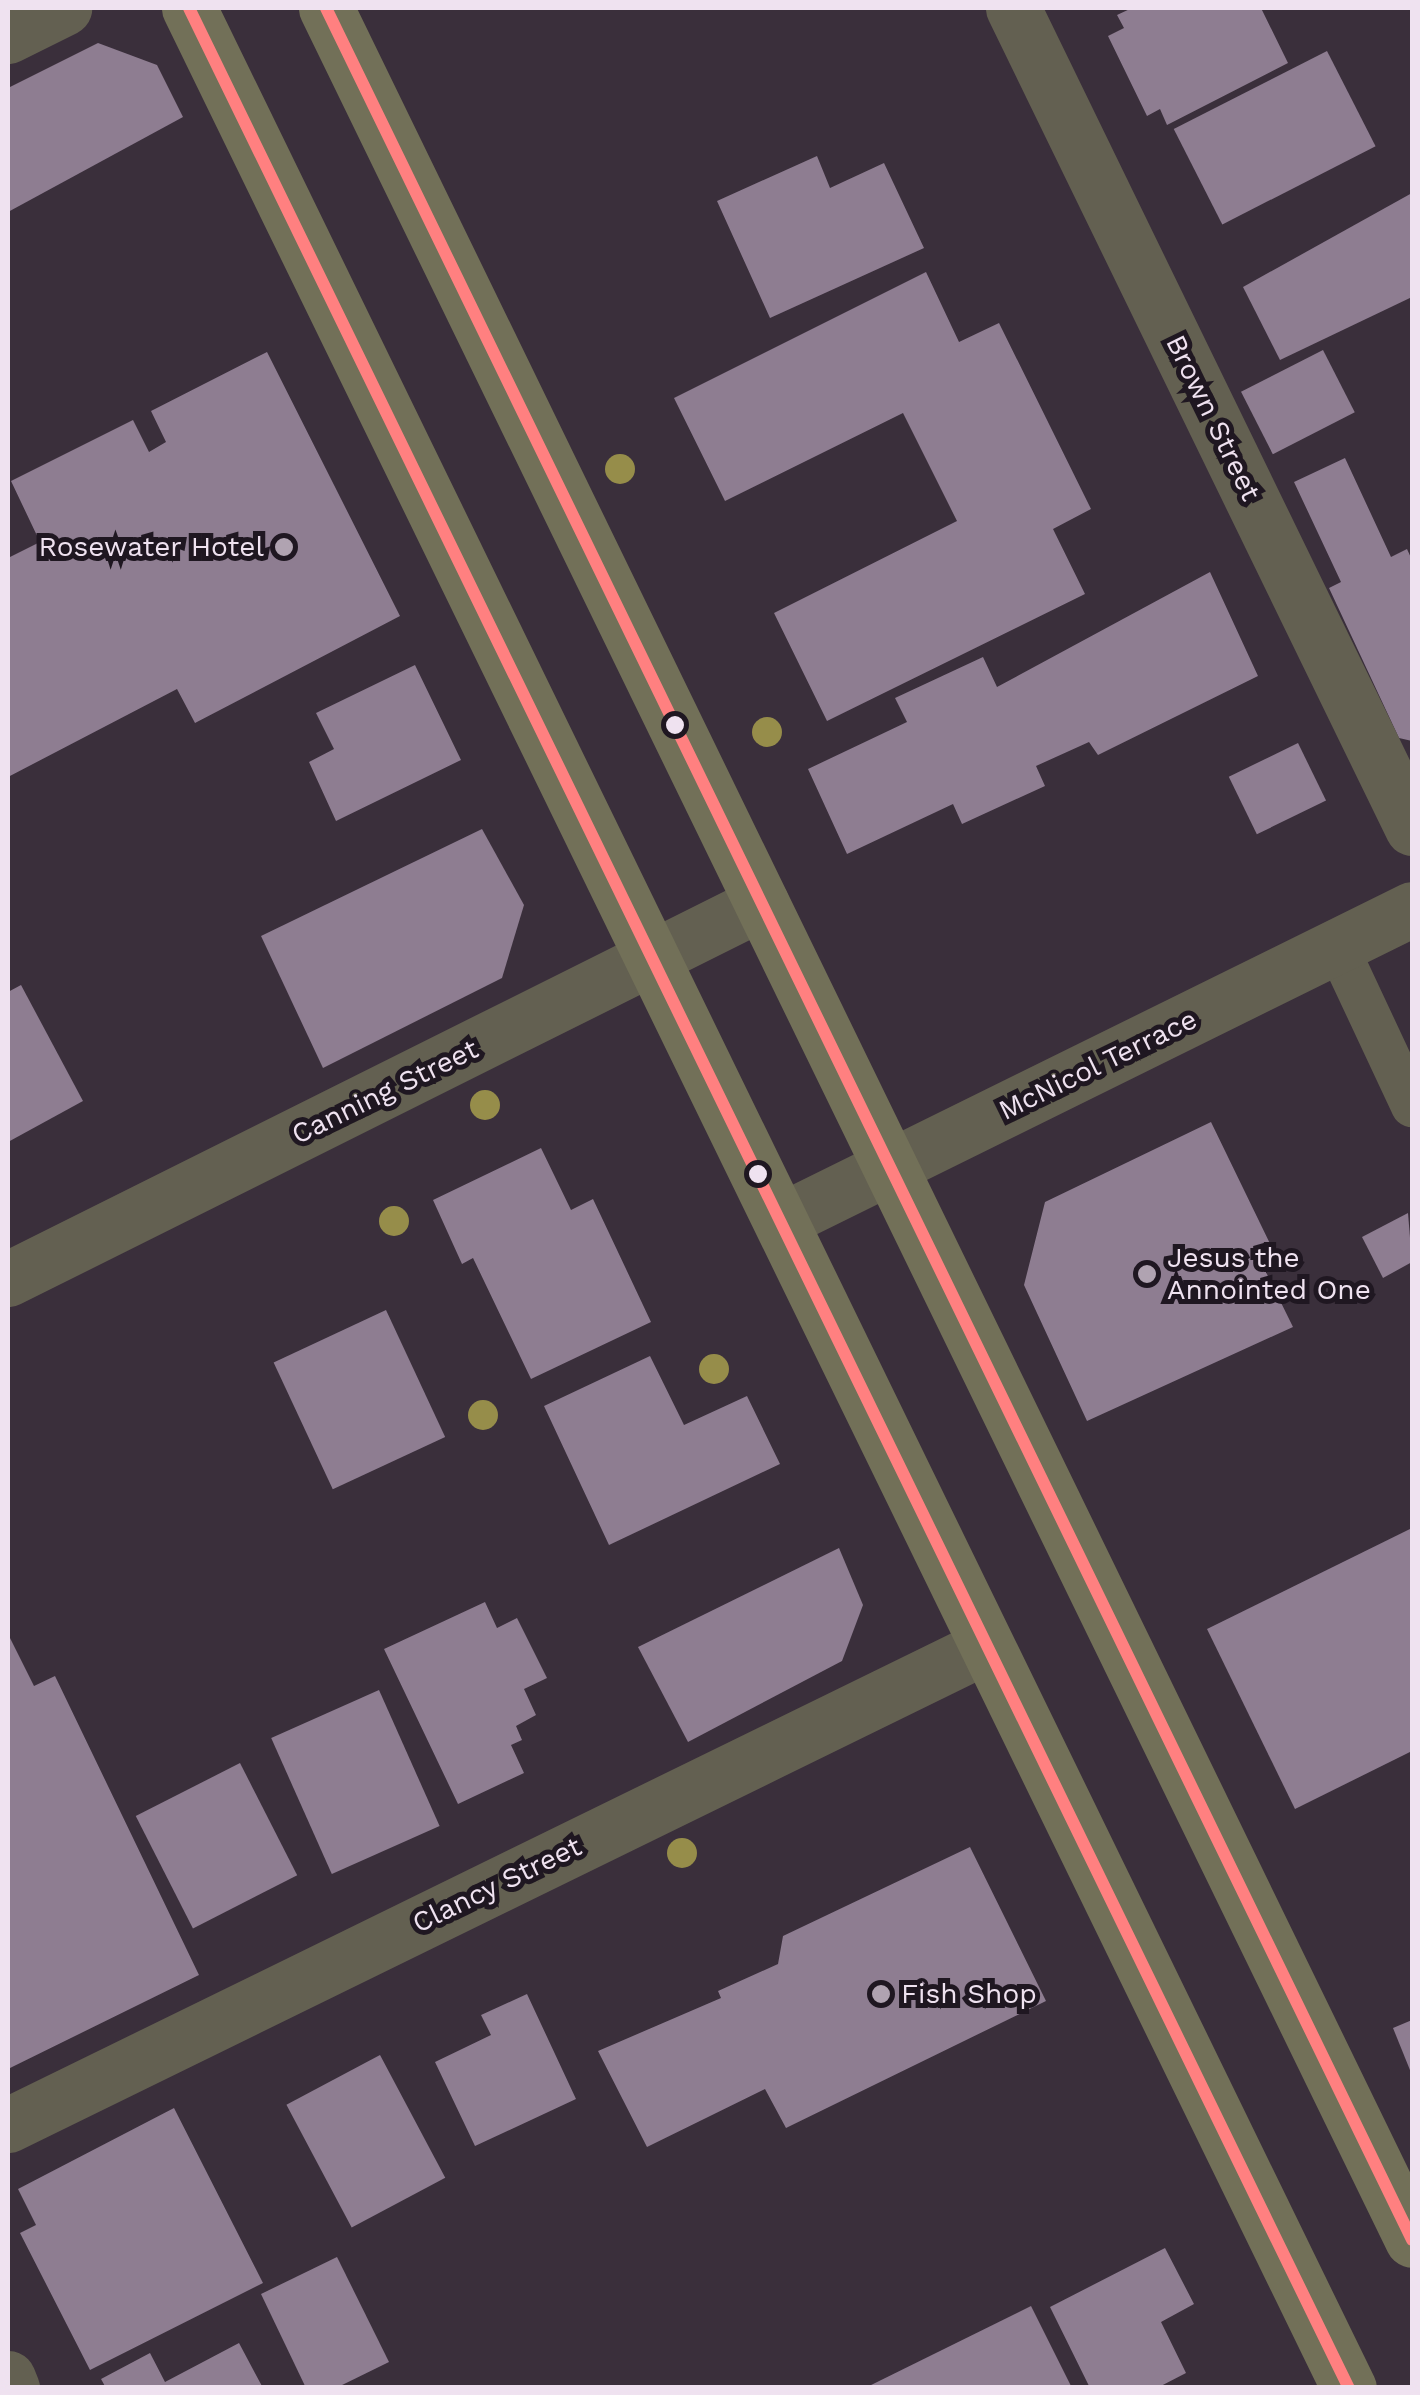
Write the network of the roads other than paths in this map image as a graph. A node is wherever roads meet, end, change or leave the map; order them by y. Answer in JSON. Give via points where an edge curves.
{"nodes":[{"id":1,"x":64,"y":8,"type":"edge"},
{"id":2,"x":189,"y":8,"type":"edge"},
{"id":3,"x":326,"y":8,"type":"edge"},
{"id":4,"x":1013,"y":8,"type":"edge"},
{"id":5,"x":8,"y":36,"type":"edge"},
{"id":6,"x":1412,"y":828,"type":"edge"},
{"id":7,"x":760,"y":903,"type":"junction"},
{"id":8,"x":1412,"y":909,"type":"edge"},
{"id":9,"x":1337,"y":946,"type":"junction"},
{"id":10,"x":656,"y":955,"type":"junction"},
{"id":11,"x":1412,"y":1106,"type":"edge"},
{"id":12,"x":888,"y":1168,"type":"junction"},
{"id":13,"x":784,"y":1218,"type":"junction"},
{"id":14,"x":8,"y":1279,"type":"edge"},
{"id":15,"x":986,"y":1646,"type":"junction"},
{"id":16,"x":8,"y":2125,"type":"edge"},
{"id":17,"x":1412,"y":2240,"type":"edge"},
{"id":18,"x":8,"y":2378,"type":"edge"},
{"id":19,"x":12,"y":2388,"type":"edge"},
{"id":20,"x":1349,"y":2388,"type":"edge"}],
"edges":[{"from":1,"to":5,"type":"street"},
{"from":2,"to":10,"type":"highway"},
{"from":3,"to":7,"type":"highway"},
{"from":4,"to":6,"type":"street","name":"Brown Street"},
{"from":7,"to":10,"type":"street","name":"Canning Street"},
{"from":7,"to":12,"type":"highway"},
{"from":8,"to":9,"type":"street","name":"McNicol Terrace"},
{"from":9,"to":11,"type":"lane"},
{"from":9,"to":12,"type":"street","name":"McNicol Terrace"},
{"from":10,"to":13,"type":"highway"},
{"from":10,"to":14,"type":"street","name":"Canning Street"},
{"from":12,"to":13,"type":"street","name":"McNicol Terrace"},
{"from":12,"to":17,"type":"highway"},
{"from":13,"to":15,"type":"highway"},
{"from":15,"to":16,"type":"street","name":"Clancy Street"},
{"from":15,"to":20,"type":"highway"},
{"from":18,"to":19,"type":"street"}]}
